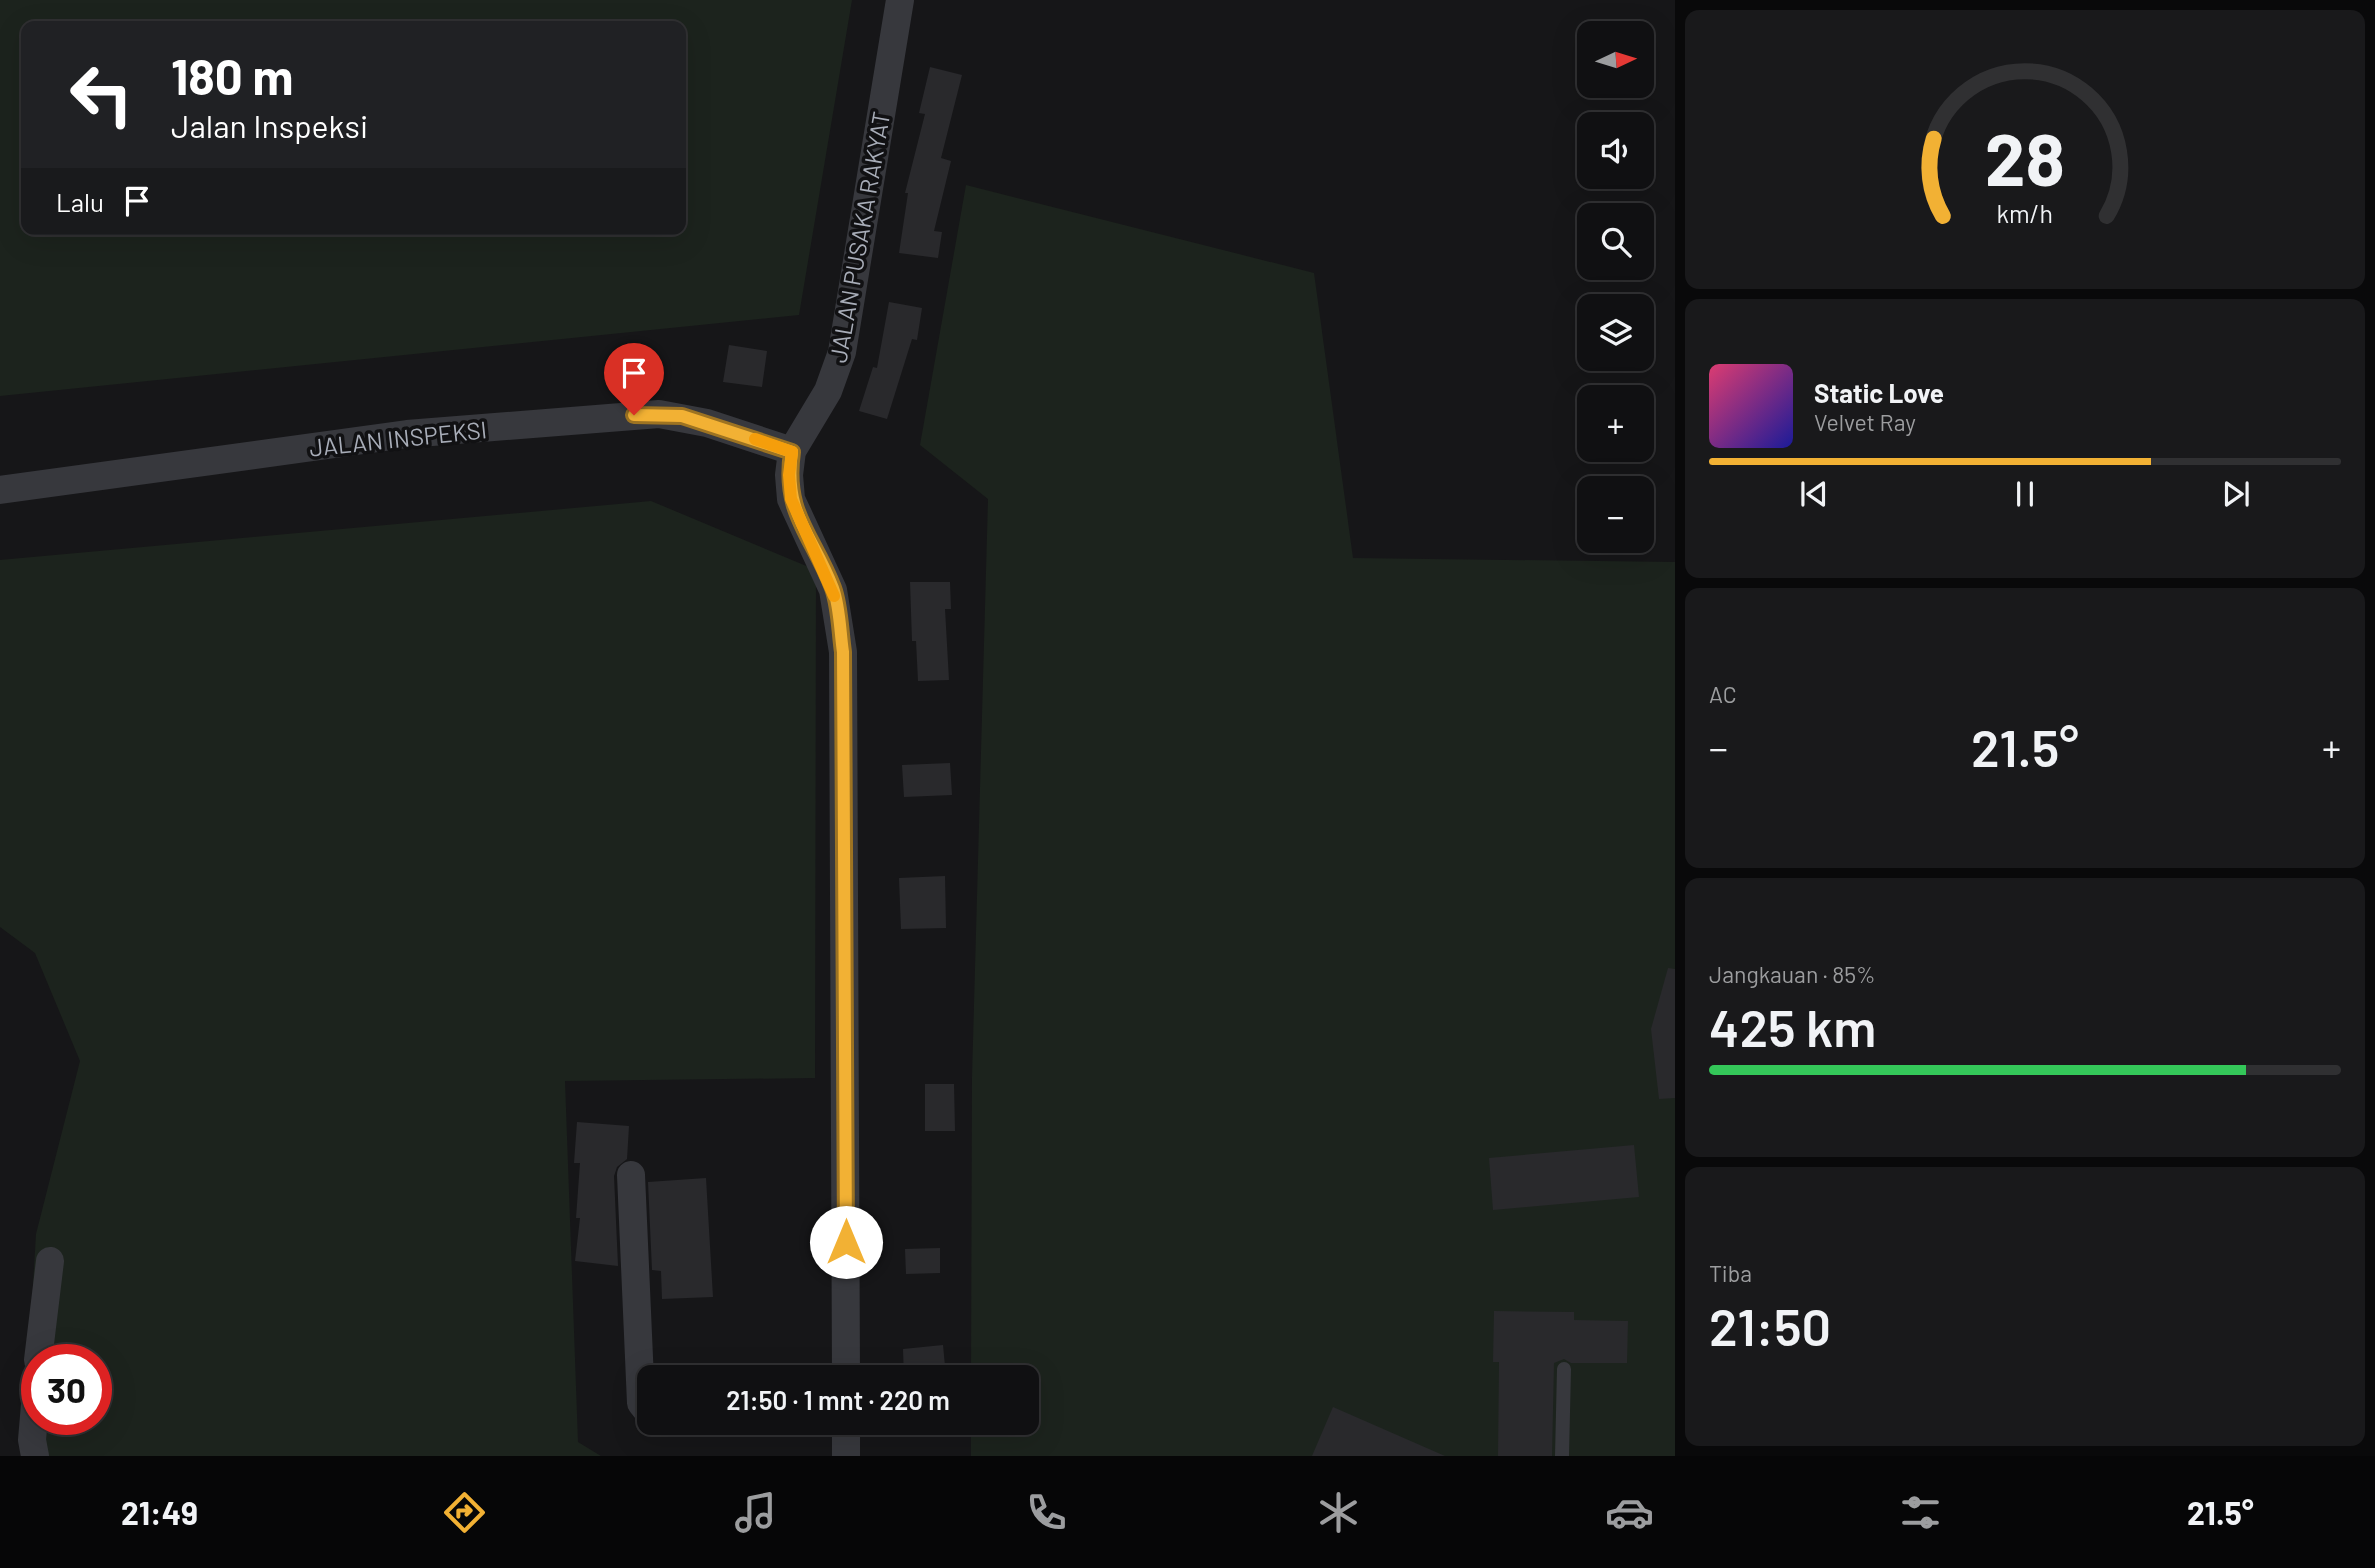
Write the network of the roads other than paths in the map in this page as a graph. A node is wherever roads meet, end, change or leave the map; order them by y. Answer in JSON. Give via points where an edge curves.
{"nodes":[{"id":1,"x":900,"y":0,"type":"edge"},
{"id":2,"x":792,"y":452,"type":"junction"},
{"id":3,"x":0,"y":490,"type":"edge"},
{"id":4,"x":631,"y":1175,"type":"dead end"},
{"id":5,"x":50,"y":1261,"type":"dead end"},
{"id":6,"x":40,"y":1344,"type":"edge"},
{"id":7,"x":639,"y":1365,"type":"edge"},
{"id":8,"x":846,"y":1365,"type":"edge"},
{"id":9,"x":1564,"y":1369,"type":"dead end"},
{"id":10,"x":32,"y":1435,"type":"edge"},
{"id":11,"x":846,"y":1435,"type":"edge"},
{"id":12,"x":34,"y":1456,"type":"edge"},
{"id":13,"x":846,"y":1456,"type":"edge"},
{"id":14,"x":1562,"y":1456,"type":"edge"}],
"edges":[{"from":1,"to":2,"type":"street","name":"JALAN PUSAKA RAKYAT","via":[[842,352],[828,391]]},
{"from":2,"to":3,"type":"street","name":"JALAN INSPEKSI","via":[[695,419],[659,414],[407,434]]},
{"from":2,"to":8,"type":"street","name":"JALAN PUSAKA RAKYAT","via":[[791,499],[833,590],[843,652]]},
{"from":4,"to":7,"type":"street"},
{"from":5,"to":6,"type":"street"},
{"from":9,"to":14,"type":"lane"},
{"from":10,"to":12,"type":"street"},
{"from":11,"to":13,"type":"street"}]}
